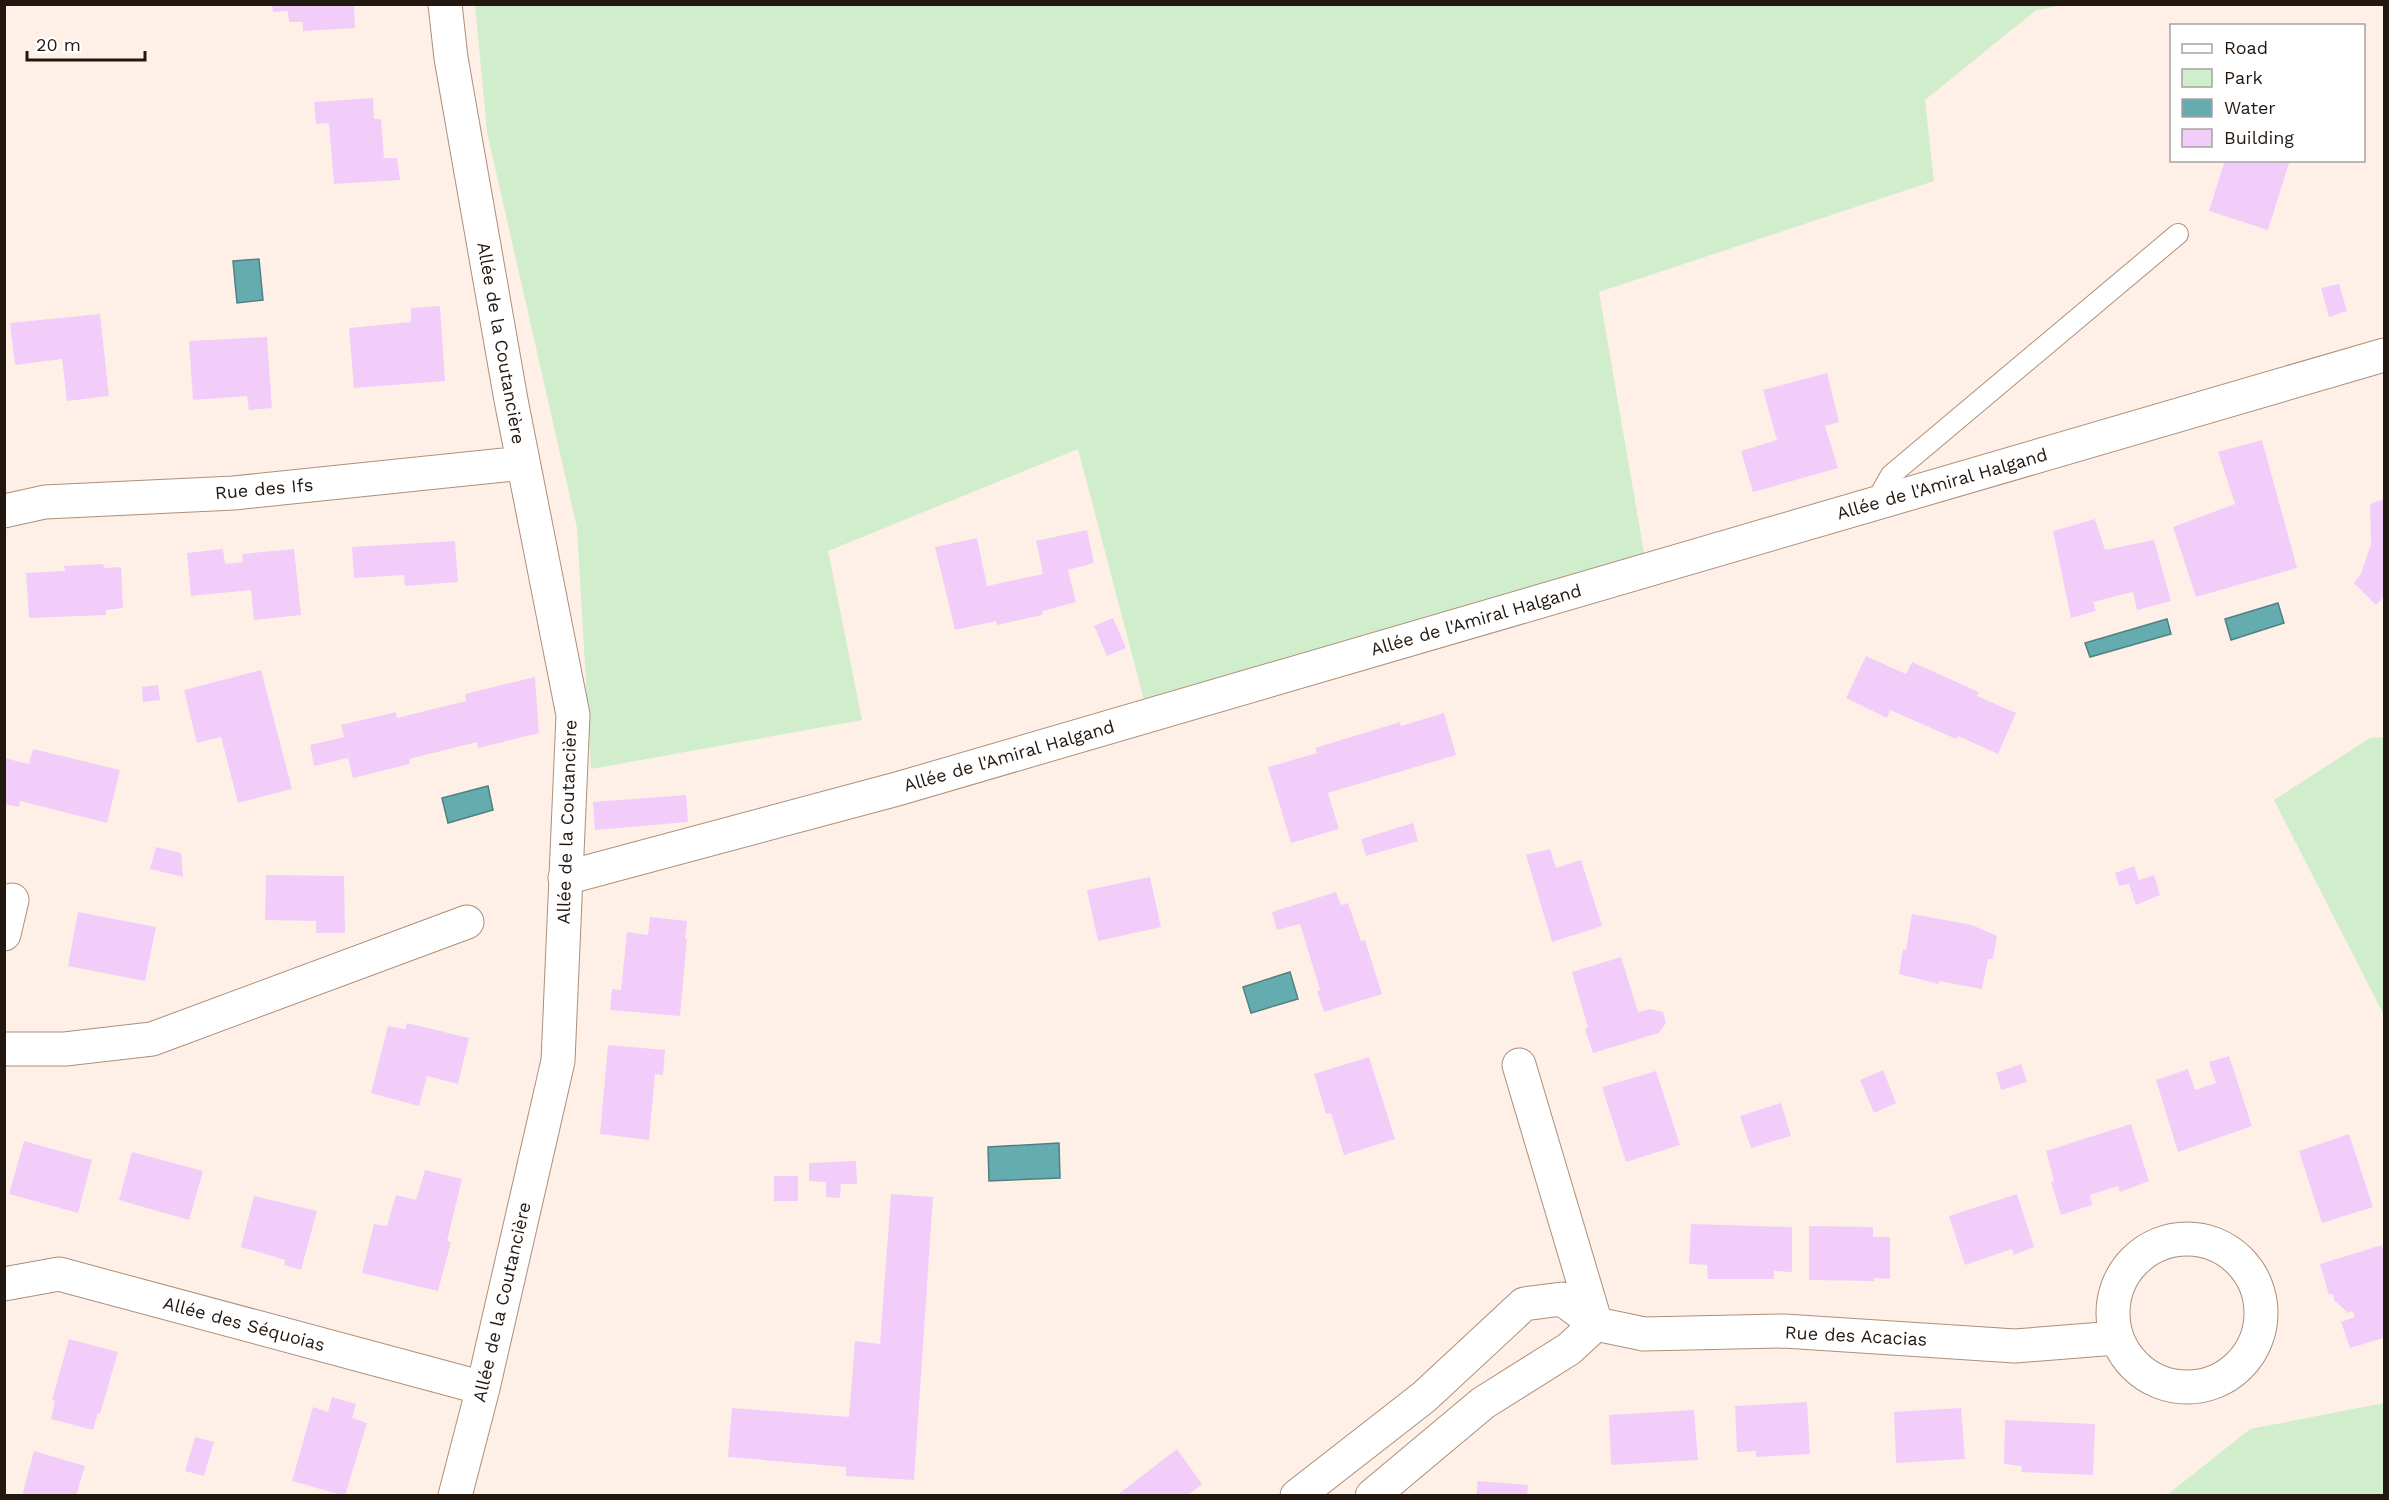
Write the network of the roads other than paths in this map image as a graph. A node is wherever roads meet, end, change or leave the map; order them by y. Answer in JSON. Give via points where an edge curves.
{"nodes":[{"id":1,"x":446,"y":4,"type":"edge"},
{"id":2,"x":2178,"y":234,"type":"dead end"},
{"id":3,"x":2385,"y":355,"type":"edge"},
{"id":4,"x":523,"y":462,"type":"junction"},
{"id":5,"x":1875,"y":503,"type":"junction"},
{"id":6,"x":4,"y":511,"type":"edge"},
{"id":7,"x":565,"y":878,"type":"junction"},
{"id":8,"x":12,"y":900,"type":"dead end"},
{"id":9,"x":467,"y":922,"type":"dead end"},
{"id":10,"x":4,"y":934,"type":"edge"},
{"id":11,"x":4,"y":1049,"type":"edge"},
{"id":12,"x":1520,"y":1065,"type":"dead end"},
{"id":13,"x":4,"y":1284,"type":"edge"},
{"id":14,"x":1596,"y":1323,"type":"junction"},
{"id":15,"x":2116,"y":1338,"type":"junction"},
{"id":16,"x":483,"y":1388,"type":"junction"},
{"id":17,"x":455,"y":1496,"type":"edge"},
{"id":18,"x":1297,"y":1496,"type":"edge"},
{"id":19,"x":1372,"y":1496,"type":"edge"}],
"edges":[{"from":1,"to":4,"type":"street","name":"Allée de la Coutancière","via":[[453,70]]},
{"from":2,"to":5,"type":"lane","via":[[1891,475]]},
{"from":3,"to":5,"type":"street","name":"Allée de l'Amiral Halgand"},
{"from":4,"to":6,"type":"street","name":"Rue des Ifs","via":[[234,493],[45,502]]},
{"from":4,"to":7,"type":"street","name":"Allée de la Coutancière","via":[[573,715]]},
{"from":5,"to":7,"type":"street","name":"Allée de l'Amiral Halgand","via":[[908,785]]},
{"from":7,"to":16,"type":"street","name":"Allée de la Coutancière","via":[[558,1061]]},
{"from":8,"to":10,"type":"street"},
{"from":9,"to":11,"type":"street","via":[[152,1038],[65,1049]]},
{"from":12,"to":14,"type":"street"},
{"from":13,"to":16,"type":"street","name":"Allée des Séquoias","via":[[59,1274]]},
{"from":14,"to":15,"type":"street","name":"Rue des Acacias","via":[[1644,1334],[1784,1331],[2015,1346]]},
{"from":14,"to":18,"type":"street","name":"Rue des Acacias","via":[[1562,1299],[1524,1304],[1424,1397]]},
{"from":14,"to":19,"type":"street","via":[[1569,1349],[1483,1403]]},
{"from":15,"to":15,"type":"street","via":[[2128,1359],[2146,1376],[2169,1386],[2194,1388],[2217,1381],[2238,1368],[2253,1348],[2261,1325],[2260,1301],[2252,1277],[2237,1258],[2216,1245],[2192,1239],[2168,1241],[2145,1251],[2127,1268],[2116,1290],[2112,1314]]},
{"from":16,"to":17,"type":"street","name":"Allée de la Coutancière"}]}
